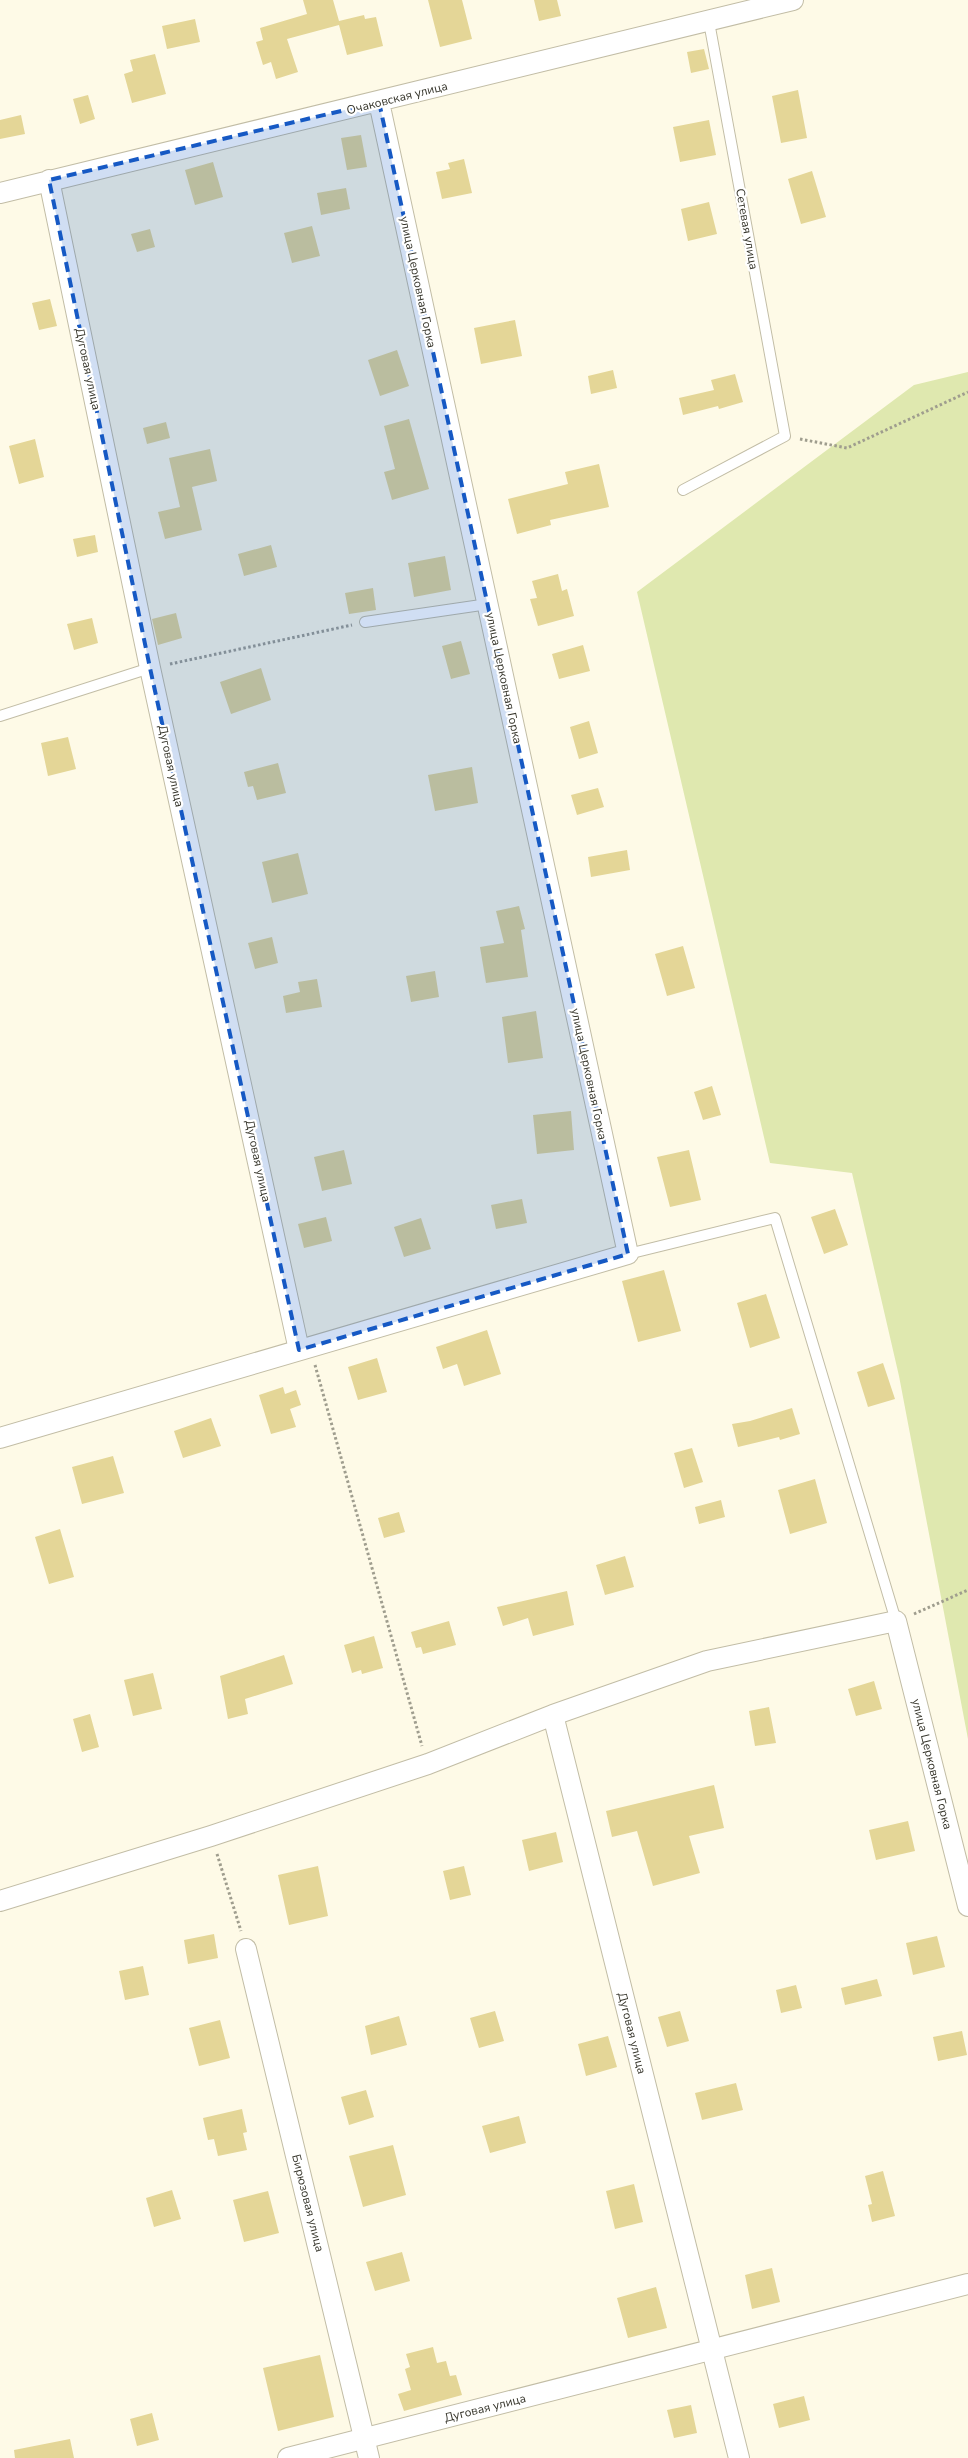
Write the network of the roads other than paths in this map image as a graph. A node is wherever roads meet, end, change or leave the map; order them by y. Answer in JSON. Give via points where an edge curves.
{"nodes":[{"id":1,"x":793,"y":0,"type":"edge"},
{"id":2,"x":709,"y":22,"type":"junction"},
{"id":3,"x":380,"y":102,"type":"junction"},
{"id":4,"x":49,"y":180,"type":"junction"},
{"id":5,"x":0,"y":194,"type":"edge"},
{"id":6,"x":683,"y":490,"type":"dead end"},
{"id":7,"x":488,"y":604,"type":"junction"},
{"id":8,"x":365,"y":622,"type":"road end"},
{"id":9,"x":150,"y":668,"type":"junction"},
{"id":10,"x":0,"y":716,"type":"edge"},
{"id":11,"x":628,"y":1254,"type":"junction"},
{"id":12,"x":305,"y":1349,"type":"junction"},
{"id":13,"x":0,"y":1438,"type":"edge"},
{"id":14,"x":896,"y":1622,"type":"junction"},
{"id":15,"x":553,"y":1715,"type":"junction"},
{"id":16,"x":0,"y":1901,"type":"edge"},
{"id":17,"x":968,"y":1906,"type":"edge"},
{"id":18,"x":246,"y":1949,"type":"road end"},
{"id":19,"x":968,"y":2284,"type":"edge"},
{"id":20,"x":712,"y":2350,"type":"junction"},
{"id":21,"x":367,"y":2448,"type":"edge"},
{"id":22,"x":288,"y":2458,"type":"edge"},
{"id":23,"x":739,"y":2458,"type":"edge"}],
"edges":[{"from":1,"to":2,"type":"street","name":"Очаковская улица"},
{"from":2,"to":3,"type":"street","name":"Очаковская улица"},
{"from":2,"to":6,"type":"lane","name":"Сетевая улица","via":[[785,436]]},
{"from":3,"to":4,"type":"street","name":"Очаковская улица"},
{"from":3,"to":7,"type":"street","name":"улица Церковная Горка"},
{"from":4,"to":5,"type":"street","name":"Очаковская улица"},
{"from":4,"to":9,"type":"street","name":"Дуговая улица"},
{"from":7,"to":8,"type":"lane"},
{"from":7,"to":11,"type":"street","name":"улица Церковная Горка"},
{"from":9,"to":10,"type":"lane"},
{"from":9,"to":12,"type":"street","name":"Дуговая улица"},
{"from":11,"to":12,"type":"street"},
{"from":11,"to":14,"type":"lane","via":[[775,1218]]},
{"from":12,"to":13,"type":"street"},
{"from":14,"to":15,"type":"street","via":[[707,1661]]},
{"from":14,"to":17,"type":"street","name":"улица Церковная Горка"},
{"from":15,"to":16,"type":"street","via":[[428,1764]]},
{"from":15,"to":20,"type":"street","name":"Дуговая улица"},
{"from":18,"to":21,"type":"street","name":"Бирюзовая улица"},
{"from":19,"to":20,"type":"street","name":"Дуговая улица"},
{"from":20,"to":21,"type":"street","name":"Дуговая улица"},
{"from":20,"to":23,"type":"street","name":"Дуговая улица"},
{"from":21,"to":22,"type":"street","name":"Дуговая улица"}]}
